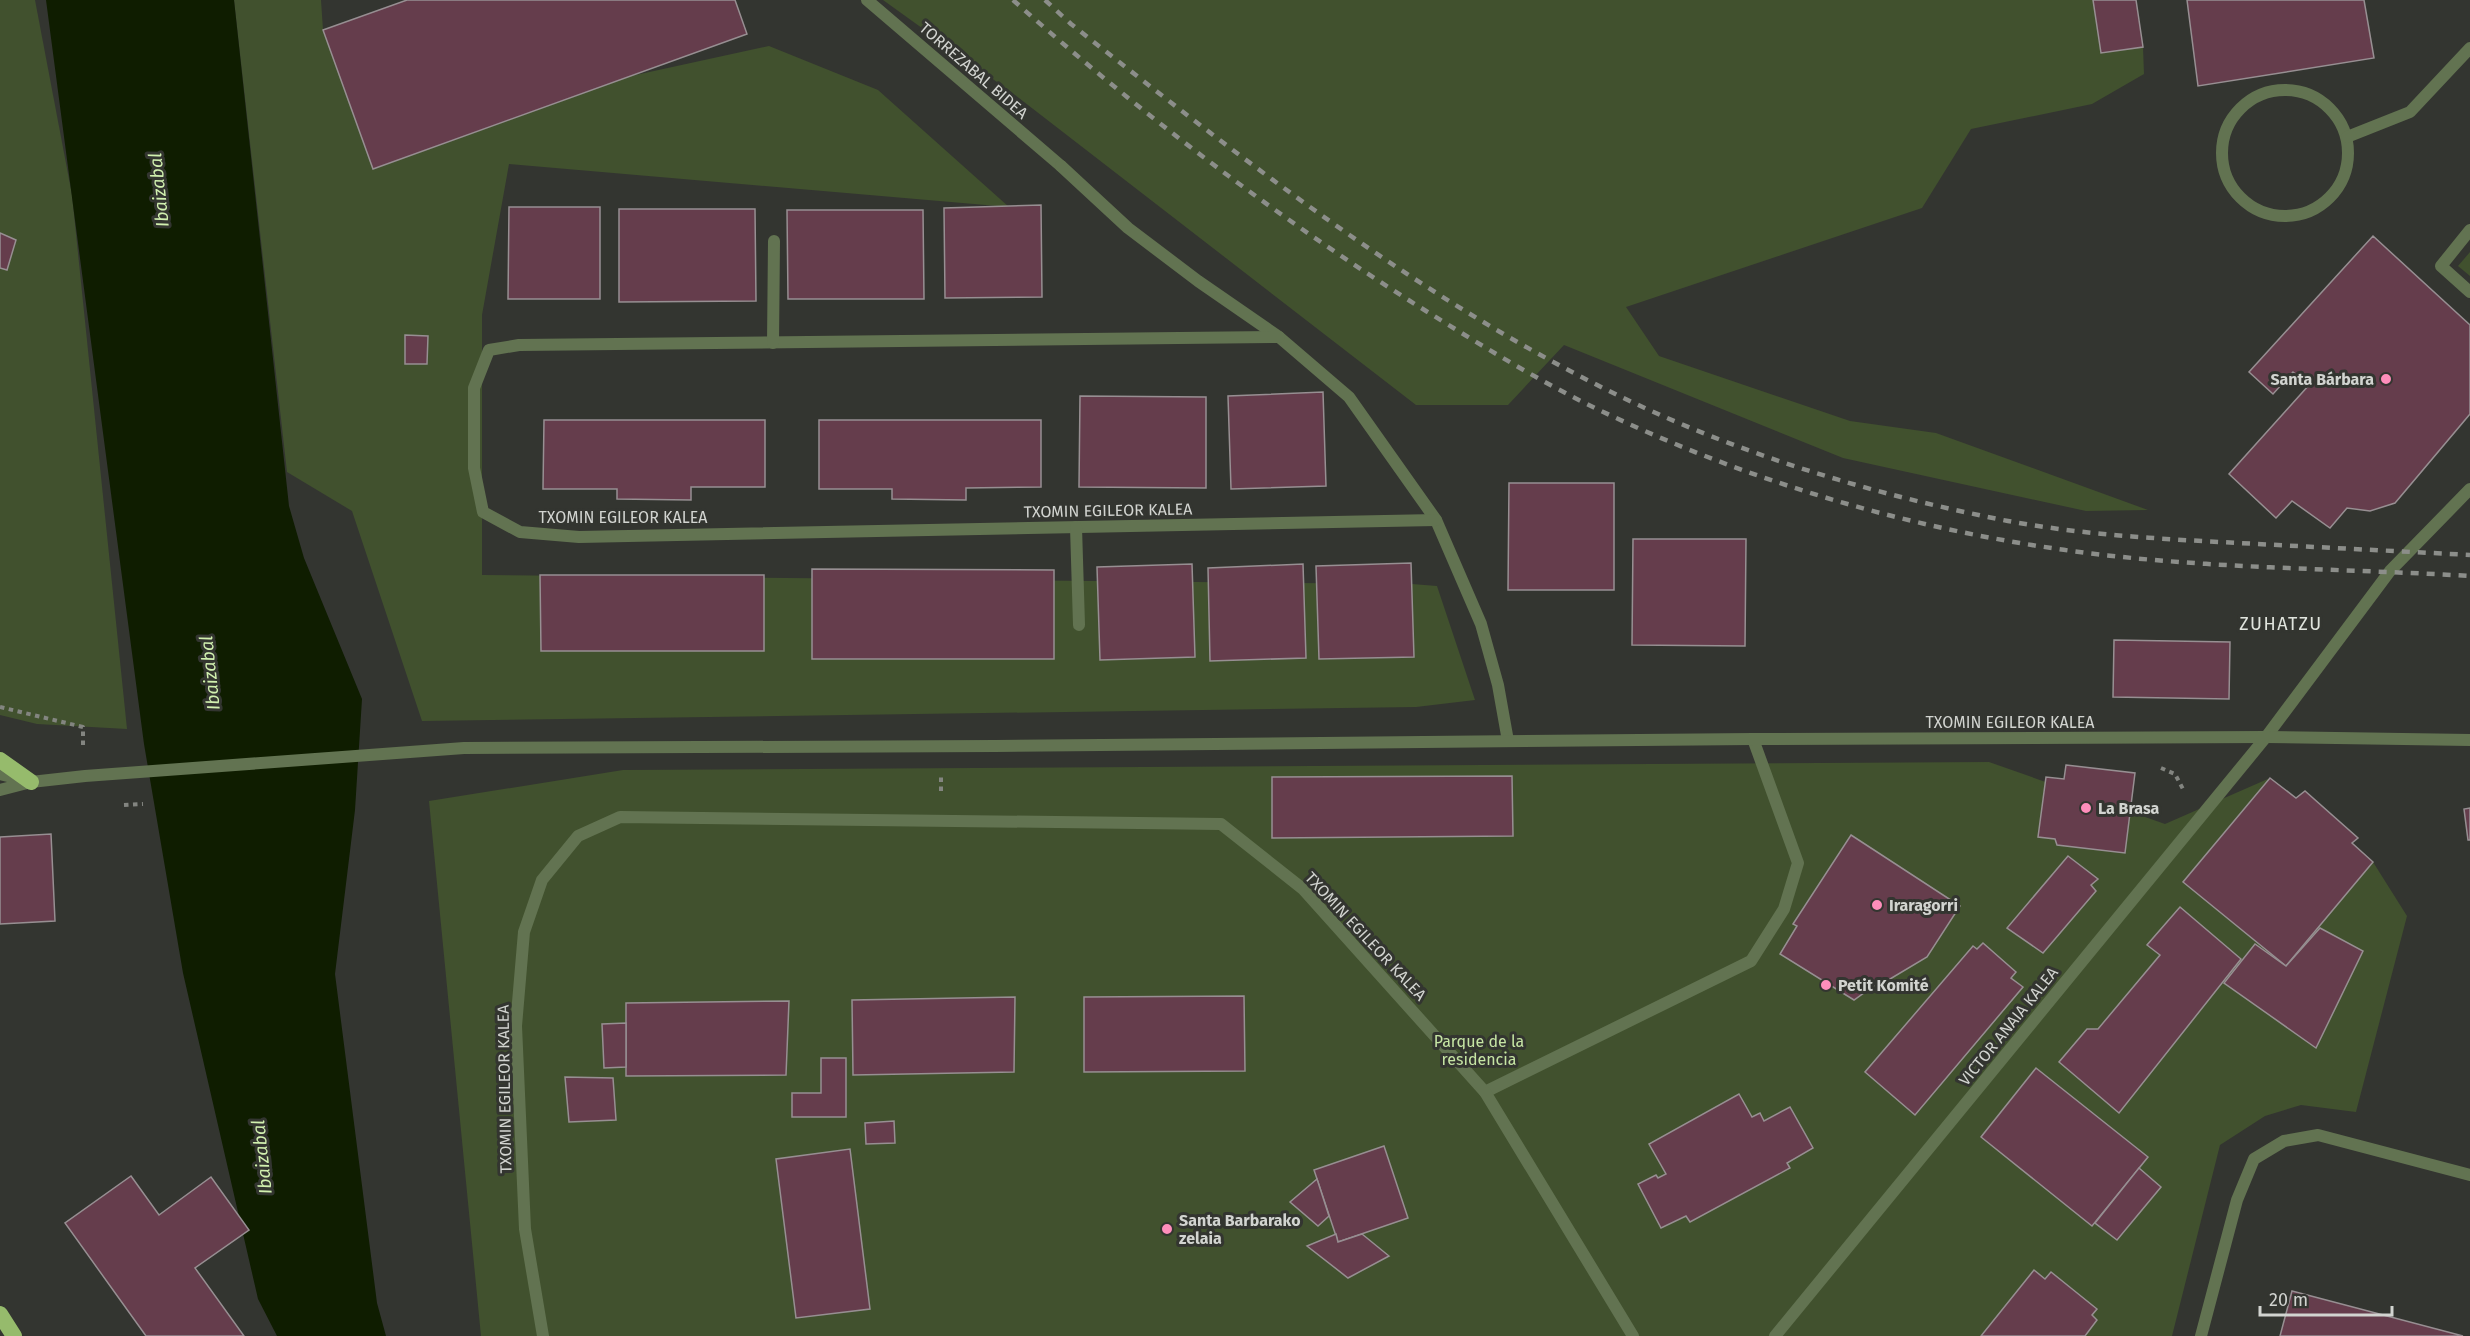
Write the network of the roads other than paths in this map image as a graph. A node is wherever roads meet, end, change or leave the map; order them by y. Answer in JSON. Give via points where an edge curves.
{"nodes":[{"id":1,"x":867,"y":0,"type":"edge"},
{"id":2,"x":2470,"y":48,"type":"edge"},
{"id":3,"x":2347,"y":138,"type":"junction"},
{"id":4,"x":2470,"y":230,"type":"edge"},
{"id":5,"x":774,"y":241,"type":"dead end"},
{"id":6,"x":2470,"y":292,"type":"edge"},
{"id":7,"x":1279,"y":337,"type":"junction"},
{"id":8,"x":773,"y":343,"type":"junction"},
{"id":9,"x":2470,"y":489,"type":"edge"},
{"id":10,"x":1436,"y":520,"type":"junction"},
{"id":11,"x":1076,"y":527,"type":"junction"},
{"id":12,"x":1079,"y":625,"type":"dead end"},
{"id":13,"x":2266,"y":737,"type":"junction"},
{"id":14,"x":1753,"y":739,"type":"junction"},
{"id":15,"x":2470,"y":740,"type":"edge"},
{"id":16,"x":1508,"y":741,"type":"junction"},
{"id":17,"x":0,"y":760,"type":"edge"},
{"id":18,"x":0,"y":774,"type":"edge"},
{"id":19,"x":31,"y":782,"type":"junction"},
{"id":20,"x":0,"y":790,"type":"edge"},
{"id":21,"x":1485,"y":1092,"type":"junction"},
{"id":22,"x":2470,"y":1175,"type":"edge"},
{"id":23,"x":0,"y":1314,"type":"edge"},
{"id":24,"x":14,"y":1336,"type":"edge"},
{"id":25,"x":543,"y":1336,"type":"edge"},
{"id":26,"x":1633,"y":1336,"type":"edge"},
{"id":27,"x":1776,"y":1336,"type":"edge"},
{"id":28,"x":2201,"y":1336,"type":"edge"}],
"edges":[{"from":1,"to":7,"type":"street","name":"TORREZABAL BIDEA","via":[[1128,228]]},
{"from":2,"to":3,"type":"street","via":[[2409,112]]},
{"from":3,"to":3,"type":"street","via":[[2339,119],[2308,94],[2288,89],[2268,92],[2250,100],[2234,114],[2224,132],[2224,172],[2249,205],[2269,214],[2291,216],[2312,210],[2330,198],[2342,180],[2348,159]]},
{"from":4,"to":6,"type":"street","via":[[2441,266]]},
{"from":5,"to":8,"type":"street"},
{"from":7,"to":8,"type":"street","name":"TXOMIN EGILEOR KALEA"},
{"from":7,"to":10,"type":"street","via":[[1349,397]]},
{"from":8,"to":11,"type":"street","name":"TXOMIN EGILEOR KALEA","via":[[519,345],[489,350],[474,388],[474,468],[483,512],[520,532],[579,537]]},
{"from":9,"to":13,"type":"street","via":[[2390,571]]},
{"from":10,"to":11,"type":"street","name":"TXOMIN EGILEOR KALEA"},
{"from":10,"to":16,"type":"street","via":[[1482,624]]},
{"from":11,"to":12,"type":"street"},
{"from":13,"to":14,"type":"street","name":"TXOMIN EGILEOR KALEA"},
{"from":13,"to":15,"type":"street","name":"TXOMIN EGILEOR KALEA"},
{"from":13,"to":27,"type":"street","name":"VICTOR ANAIA KALEA"},
{"from":14,"to":16,"type":"street","name":"TXOMIN EGILEOR KALEA"},
{"from":14,"to":21,"type":"street","via":[[1798,863],[1784,909],[1751,961]]},
{"from":16,"to":19,"type":"street","name":"TXOMIN EGILEOR KALEA","via":[[464,748]]},
{"from":17,"to":19,"type":"highway"},
{"from":18,"to":19,"type":"street"},
{"from":19,"to":20,"type":"street"},
{"from":21,"to":25,"type":"street","name":"TXOMIN EGILEOR KALEA","via":[[1303,889],[1221,824],[620,817],[578,836],[542,880],[524,932],[516,1026],[524,1217]]},
{"from":21,"to":26,"type":"street","name":"TXOMIN EGILEOR KALEA"},
{"from":22,"to":28,"type":"street","via":[[2318,1135],[2284,1142],[2254,1159],[2237,1200]]},
{"from":23,"to":24,"type":"highway"}]}
